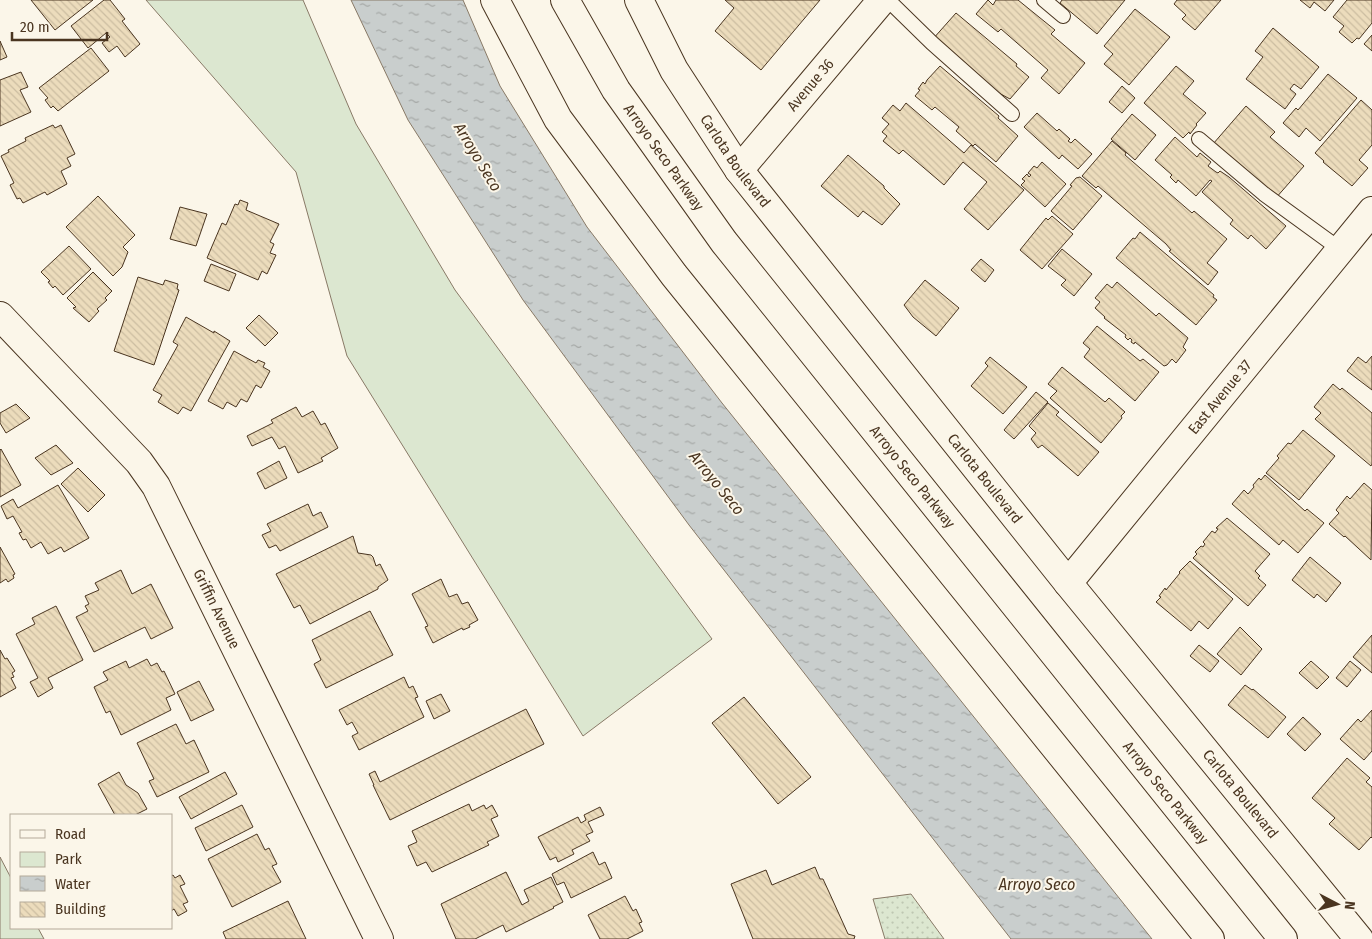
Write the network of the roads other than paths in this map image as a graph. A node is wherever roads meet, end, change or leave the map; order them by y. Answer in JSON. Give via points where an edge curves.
{"nodes":[{"id":1,"x":495,"y":0,"type":"edge"},
{"id":2,"x":565,"y":0,"type":"edge"},
{"id":3,"x":639,"y":0,"type":"edge"},
{"id":4,"x":882,"y":0,"type":"edge"},
{"id":5,"x":888,"y":0,"type":"edge"},
{"id":6,"x":1044,"y":0,"type":"edge"},
{"id":7,"x":1063,"y":16,"type":"dead end"},
{"id":8,"x":1012,"y":114,"type":"dead end"},
{"id":9,"x":1199,"y":139,"type":"dead end"},
{"id":10,"x":739,"y":170,"type":"junction"},
{"id":11,"x":1372,"y":211,"type":"edge"},
{"id":12,"x":1341,"y":250,"type":"junction"},
{"id":13,"x":0,"y":316,"type":"edge"},
{"id":14,"x":1068,"y":582,"type":"junction"},
{"id":15,"x":380,"y":939,"type":"edge"},
{"id":16,"x":1210,"y":939,"type":"edge"},
{"id":17,"x":1283,"y":939,"type":"edge"},
{"id":18,"x":1359,"y":939,"type":"edge"}],
"edges":[{"from":1,"to":16,"type":"main road","via":[[558,119],[674,276]]},
{"from":2,"to":17,"type":"main road","name":"Arroyo Seco Parkway","via":[[616,90],[724,242]]},
{"from":3,"to":10,"type":"main road","name":"Carlota Boulevard","via":[[674,70]]},
{"from":4,"to":10,"type":"main road","name":"Avenue 36"},
{"from":5,"to":8,"type":"lane"},
{"from":6,"to":7,"type":"lane"},
{"from":9,"to":12,"type":"lane","via":[[1264,194]]},
{"from":10,"to":14,"type":"main road","name":"Carlota Boulevard"},
{"from":11,"to":12,"type":"main road","name":"East Avenue 37"},
{"from":12,"to":14,"type":"main road","name":"East Avenue 37"},
{"from":13,"to":15,"type":"main road","name":"Griffin Avenue","via":[[139,462],[156,486]]},
{"from":14,"to":18,"type":"main road","name":"Carlota Boulevard"}]}
